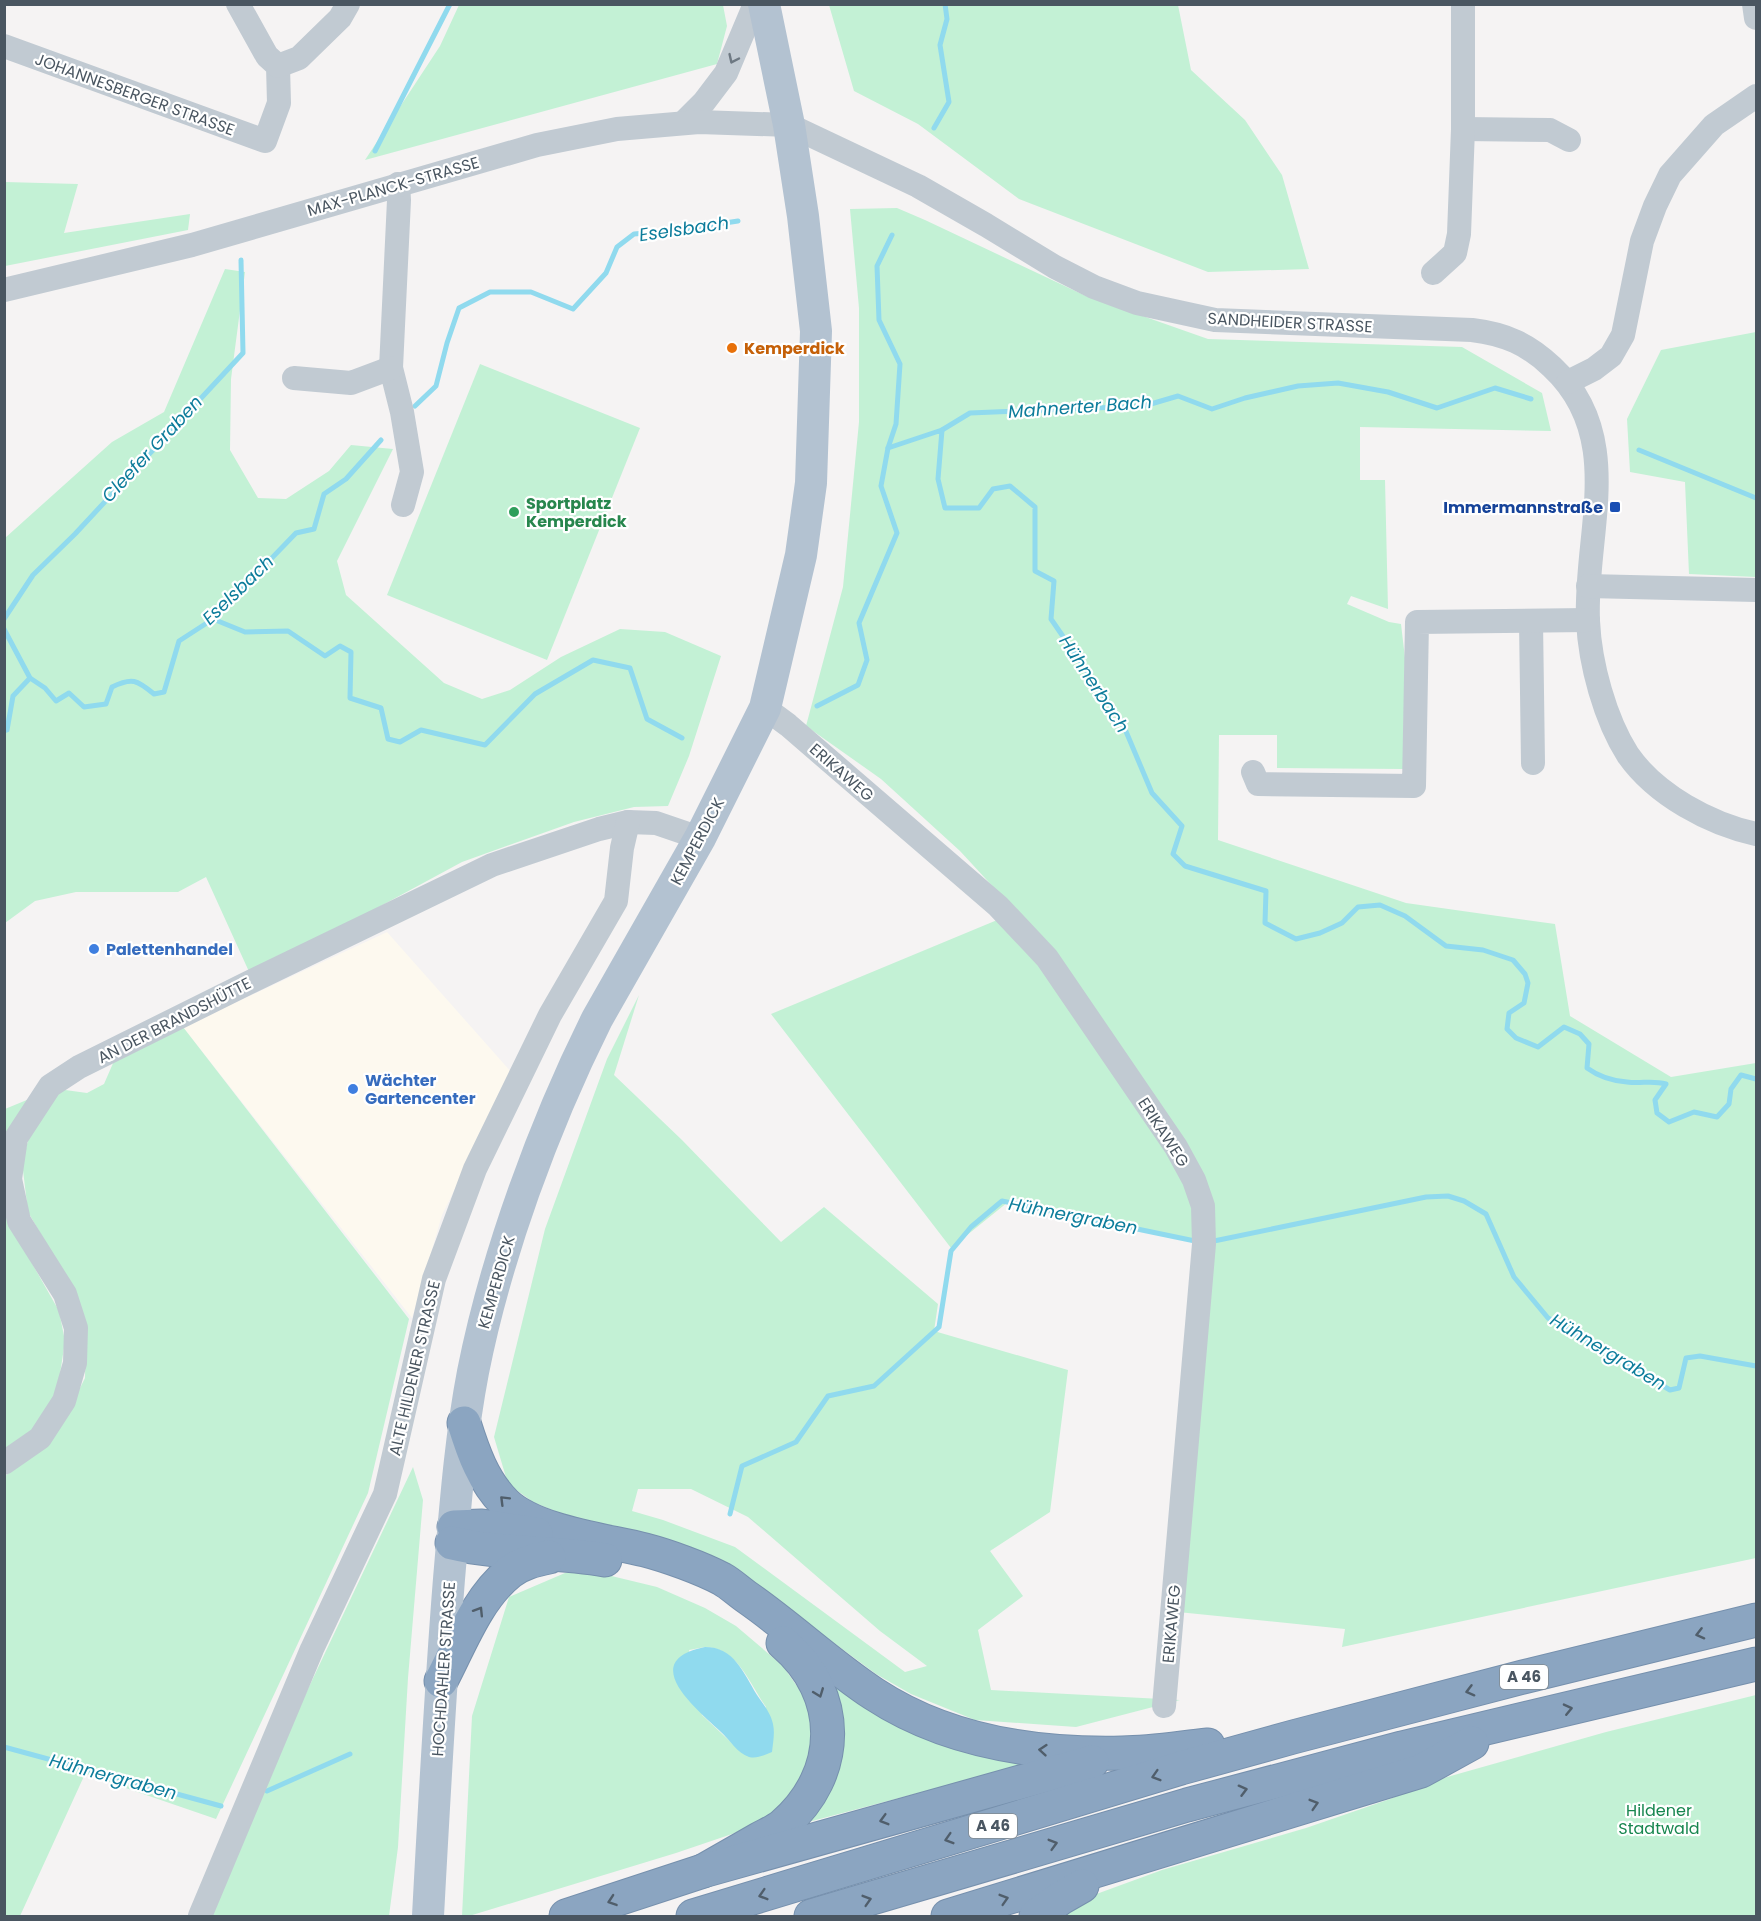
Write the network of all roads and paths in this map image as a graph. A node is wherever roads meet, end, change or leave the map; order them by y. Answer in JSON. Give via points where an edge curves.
{"nodes":[{"id":1,"x":238,"y":4,"type":"edge"},
{"id":2,"x":348,"y":4,"type":"edge"},
{"id":3,"x":755,"y":4,"type":"edge"},
{"id":4,"x":764,"y":4,"type":"edge"},
{"id":5,"x":1463,"y":4,"type":"edge"},
{"id":6,"x":1754,"y":4,"type":"edge"},
{"id":7,"x":1756,"y":18,"type":"edge"},
{"id":8,"x":4,"y":46,"type":"edge"},
{"id":9,"x":278,"y":66,"type":"junction"},
{"id":10,"x":1756,"y":96,"type":"edge"},
{"id":11,"x":683,"y":123,"type":"junction"},
{"id":12,"x":789,"y":125,"type":"junction"},
{"id":13,"x":1463,"y":129,"type":"junction"},
{"id":14,"x":1569,"y":140,"type":"dead end"},
{"id":15,"x":398,"y":184,"type":"junction"},
{"id":16,"x":1433,"y":273,"type":"dead end"},
{"id":17,"x":4,"y":290,"type":"edge"},
{"id":18,"x":391,"y":368,"type":"junction"},
{"id":19,"x":294,"y":378,"type":"dead end"},
{"id":20,"x":1568,"y":382,"type":"junction"},
{"id":21,"x":403,"y":505,"type":"dead end"},
{"id":22,"x":1588,"y":586,"type":"junction"},
{"id":23,"x":1756,"y":590,"type":"edge"},
{"id":24,"x":1588,"y":620,"type":"junction"},
{"id":25,"x":1531,"y":621,"type":"junction"},
{"id":26,"x":765,"y":708,"type":"junction"},
{"id":27,"x":1533,"y":763,"type":"dead end"},
{"id":28,"x":1253,"y":771,"type":"dead end"},
{"id":29,"x":628,"y":822,"type":"junction"},
{"id":30,"x":1756,"y":834,"type":"edge"},
{"id":31,"x":700,"y":838,"type":"junction"},
{"id":32,"x":464,"y":1423,"type":"junction"},
{"id":33,"x":4,"y":1463,"type":"edge"},
{"id":34,"x":453,"y":1535,"type":"junction"},
{"id":35,"x":595,"y":1539,"type":"junction"},
{"id":36,"x":564,"y":1554,"type":"junction"},
{"id":37,"x":1756,"y":1620,"type":"edge"},
{"id":38,"x":1756,"y":1664,"type":"edge"},
{"id":39,"x":441,"y":1681,"type":"junction"},
{"id":40,"x":1164,"y":1706,"type":"dead end"},
{"id":41,"x":1511,"y":1722,"type":"junction"},
{"id":42,"x":1293,"y":1737,"type":"junction"},
{"id":43,"x":1122,"y":1754,"type":"junction"},
{"id":44,"x":1124,"y":1862,"type":"junction"},
{"id":45,"x":703,"y":1871,"type":"junction"},
{"id":46,"x":200,"y":1917,"type":"edge"},
{"id":47,"x":428,"y":1917,"type":"edge"},
{"id":48,"x":566,"y":1917,"type":"edge"},
{"id":49,"x":693,"y":1917,"type":"edge"},
{"id":50,"x":810,"y":1917,"type":"edge"},
{"id":51,"x":948,"y":1917,"type":"edge"},
{"id":52,"x":1036,"y":1917,"type":"edge"}],
"edges":[{"from":1,"to":9,"type":"street","via":[[267,56]]},
{"from":2,"to":9,"type":"street","via":[[340,18],[299,58]]},
{"from":3,"to":11,"type":"street","one_way":true,"via":[[726,73]]},
{"from":4,"to":12,"type":"main road","name":"KEMPERDICK"},
{"from":5,"to":13,"type":"street"},
{"from":6,"to":7,"type":"street"},
{"from":8,"to":9,"type":"street","name":"JOHANNESBERGER STRASSE","via":[[266,141],[279,104]]},
{"from":10,"to":20,"type":"street","via":[[1714,125],[1670,175],[1642,241],[1623,335],[1611,356]]},
{"from":11,"to":12,"type":"street","name":"MAX-PLANCK-STRASSE"},
{"from":11,"to":15,"type":"street","name":"MAX-PLANCK-STRASSE","via":[[616,129],[537,145]]},
{"from":12,"to":20,"type":"street","name":"SANDHEIDER STRASSE","via":[[918,186],[1094,287],[1137,303],[1215,320],[1490,332],[1508,337],[1539,355]]},
{"from":12,"to":26,"type":"main road","name":"KEMPERDICK","via":[[816,331],[811,483],[801,555]]},
{"from":13,"to":14,"type":"street","via":[[1550,130]]},
{"from":13,"to":16,"type":"street","via":[[1459,234],[1455,253]]},
{"from":15,"to":17,"type":"street","name":"MAX-PLANCK-STRASSE","via":[[192,245]]},
{"from":15,"to":18,"type":"street"},
{"from":18,"to":19,"type":"street","via":[[351,383]]},
{"from":18,"to":21,"type":"street","via":[[412,472]]},
{"from":20,"to":22,"type":"street","name":"SANDHEIDER STRASSE","via":[[1589,420],[1596,460],[1596,509]]},
{"from":22,"to":23,"type":"street"},
{"from":22,"to":24,"type":"street","name":"SANDHEIDER STRASSE"},
{"from":24,"to":25,"type":"street"},
{"from":24,"to":30,"type":"street","name":"SANDHEIDER STRASSE","via":[[1596,675],[1628,754],[1683,806]]},
{"from":25,"to":27,"type":"street"},
{"from":25,"to":28,"type":"street","via":[[1417,622],[1414,786],[1258,784]]},
{"from":26,"to":31,"type":"main road","name":"KEMPERDICK"},
{"from":26,"to":40,"type":"street","name":"ERIKAWEG","via":[[998,906],[1047,958],[1194,1180],[1203,1206],[1204,1244]]},
{"from":29,"to":31,"type":"street","name":"AN DER BRANDSHÜTTE","via":[[656,823]]},
{"from":29,"to":33,"type":"street","name":"AN DER BRANDSHÜTTE","via":[[492,865],[244,985],[50,1086],[16,1138],[10,1179],[19,1221],[65,1294],[76,1329],[75,1363],[64,1401],[40,1438]]},
{"from":29,"to":46,"type":"street","name":"ALTE HILDENER STRASSE","via":[[616,901],[550,1015],[481,1158],[434,1279],[385,1494],[312,1649]]},
{"from":31,"to":32,"type":"main road","name":"KEMPERDICK","via":[[597,1019],[539,1152],[484,1322]]},
{"from":32,"to":34,"type":"main road","name":"HOCHDAHLER STRASSE"},
{"from":35,"to":32,"type":"highway","one_way":true,"via":[[541,1524],[505,1503],[476,1461]]},
{"from":34,"to":35,"type":"highway","via":[[482,1526]]},
{"from":34,"to":36,"type":"highway","via":[[482,1550]]},
{"from":34,"to":39,"type":"main road","name":"HOCHDAHLER STRASSE"},
{"from":43,"to":35,"type":"highway","one_way":true,"via":[[1013,1747],[943,1730],[875,1694],[721,1579],[648,1551]]},
{"from":39,"to":36,"type":"highway","one_way":true,"via":[[493,1589],[511,1572],[531,1561]]},
{"from":36,"to":45,"type":"highway","one_way":true,"via":[[660,1573],[731,1605],[790,1649],[819,1690],[829,1722],[819,1778],[782,1826]]},
{"from":37,"to":42,"type":"highway","number":"A 46","one_way":true},
{"from":41,"to":38,"type":"highway","number":"A 46","one_way":true},
{"from":39,"to":47,"type":"main road","name":"HOCHDAHLER STRASSE"},
{"from":44,"to":41,"type":"highway","one_way":true,"via":[[1421,1771]]},
{"from":50,"to":41,"type":"highway","number":"A 46","one_way":true,"via":[[1187,1805]]},
{"from":42,"to":43,"type":"highway"},
{"from":42,"to":49,"type":"highway","number":"A 46","one_way":true},
{"from":43,"to":45,"type":"highway","one_way":true},
{"from":51,"to":44,"type":"highway","one_way":true},
{"from":44,"to":52,"type":"highway"},
{"from":45,"to":48,"type":"highway","one_way":true}]}
